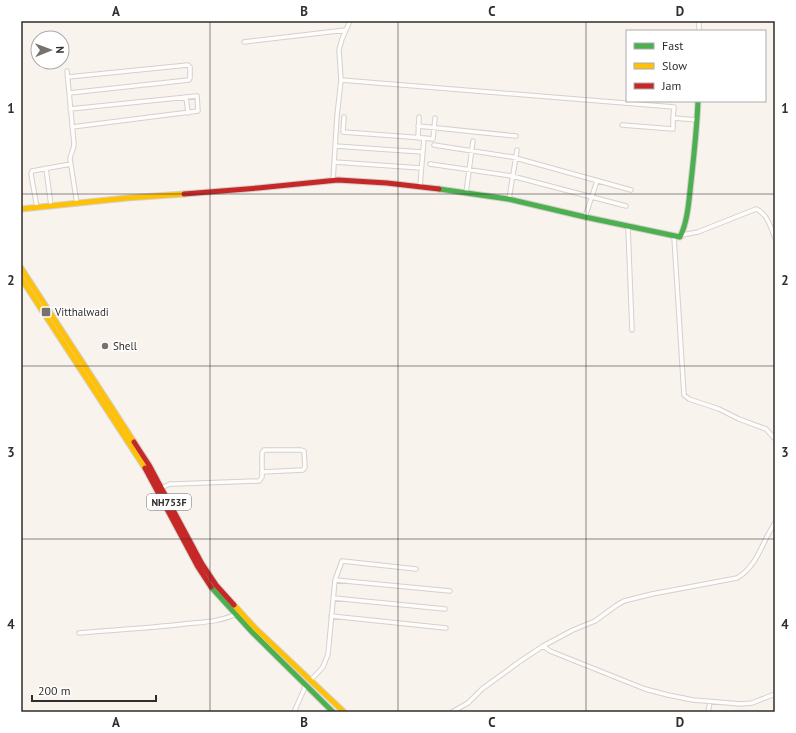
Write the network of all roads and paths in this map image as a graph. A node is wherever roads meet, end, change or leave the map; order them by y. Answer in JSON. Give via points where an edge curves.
{"nodes":[{"id":1,"x":350,"y":21,"type":"edge"},
{"id":2,"x":346,"y":30,"type":"junction"},
{"id":3,"x":244,"y":42,"type":"dead end"},
{"id":4,"x":67,"y":71,"type":"dead end"},
{"id":5,"x":68,"y":77,"type":"junction"},
{"id":6,"x":341,"y":80,"type":"junction"},
{"id":7,"x":69,"y":93,"type":"junction"},
{"id":8,"x":186,"y":97,"type":"junction"},
{"id":9,"x":698,"y":102,"type":"edge"},
{"id":10,"x":70,"y":109,"type":"junction"},
{"id":11,"x":188,"y":113,"type":"junction"},
{"id":12,"x":344,"y":117,"type":"dead end"},
{"id":13,"x":419,"y":117,"type":"dead end"},
{"id":14,"x":435,"y":118,"type":"dead end"},
{"id":15,"x":673,"y":118,"type":"junction"},
{"id":16,"x":697,"y":120,"type":"junction"},
{"id":17,"x":622,"y":125,"type":"dead end"},
{"id":18,"x":418,"y":126,"type":"junction"},
{"id":19,"x":72,"y":127,"type":"junction"},
{"id":20,"x":434,"y":128,"type":"junction"},
{"id":21,"x":516,"y":136,"type":"dead end"},
{"id":22,"x":418,"y":138,"type":"junction"},
{"id":23,"x":424,"y":138,"type":"junction"},
{"id":24,"x":473,"y":141,"type":"dead end"},
{"id":25,"x":434,"y":145,"type":"dead end"},
{"id":26,"x":335,"y":146,"type":"junction"},
{"id":27,"x":517,"y":150,"type":"dead end"},
{"id":28,"x":472,"y":151,"type":"junction"},
{"id":29,"x":422,"y":152,"type":"junction"},
{"id":30,"x":516,"y":158,"type":"junction"},
{"id":31,"x":334,"y":162,"type":"junction"},
{"id":32,"x":71,"y":164,"type":"junction"},
{"id":33,"x":430,"y":164,"type":"dead end"},
{"id":34,"x":46,"y":168,"type":"junction"},
{"id":35,"x":421,"y":168,"type":"junction"},
{"id":36,"x":469,"y":169,"type":"junction"},
{"id":37,"x":513,"y":176,"type":"junction"},
{"id":38,"x":333,"y":181,"type":"junction"},
{"id":39,"x":597,"y":181,"type":"junction"},
{"id":40,"x":420,"y":186,"type":"junction"},
{"id":41,"x":631,"y":190,"type":"dead end"},
{"id":42,"x":466,"y":192,"type":"junction"},
{"id":43,"x":592,"y":197,"type":"junction"},
{"id":44,"x":509,"y":199,"type":"junction"},
{"id":45,"x":77,"y":204,"type":"junction"},
{"id":46,"x":51,"y":206,"type":"junction"},
{"id":47,"x":626,"y":206,"type":"dead end"},
{"id":48,"x":37,"y":208,"type":"junction"},
{"id":49,"x":21,"y":210,"type":"edge"},
{"id":50,"x":585,"y":217,"type":"junction"},
{"id":51,"x":770,"y":226,"type":"junction"},
{"id":52,"x":775,"y":226,"type":"edge"},
{"id":53,"x":628,"y":227,"type":"junction"},
{"id":54,"x":682,"y":234,"type":"junction"},
{"id":55,"x":674,"y":237,"type":"junction"},
{"id":56,"x":775,"y":238,"type":"edge"},
{"id":57,"x":21,"y":268,"type":"edge"},
{"id":58,"x":21,"y":278,"type":"edge"},
{"id":59,"x":632,"y":330,"type":"dead end"},
{"id":60,"x":775,"y":439,"type":"edge"},
{"id":61,"x":262,"y":472,"type":"junction"},
{"id":62,"x":161,"y":488,"type":"junction"},
{"id":63,"x":775,"y":523,"type":"edge"},
{"id":64,"x":416,"y":569,"type":"dead end"},
{"id":65,"x":335,"y":580,"type":"junction"},
{"id":66,"x":450,"y":591,"type":"dead end"},
{"id":67,"x":333,"y":598,"type":"junction"},
{"id":68,"x":445,"y":608,"type":"dead end"},
{"id":69,"x":236,"y":614,"type":"junction"},
{"id":70,"x":332,"y":616,"type":"junction"},
{"id":71,"x":446,"y":628,"type":"dead end"},
{"id":72,"x":79,"y":633,"type":"dead end"},
{"id":73,"x":543,"y":646,"type":"junction"},
{"id":74,"x":311,"y":680,"type":"junction"},
{"id":75,"x":306,"y":685,"type":"junction"},
{"id":76,"x":775,"y":694,"type":"edge"},
{"id":77,"x":710,"y":702,"type":"junction"},
{"id":78,"x":294,"y":712,"type":"edge"},
{"id":79,"x":334,"y":712,"type":"edge"},
{"id":80,"x":344,"y":712,"type":"edge"},
{"id":81,"x":452,"y":712,"type":"edge"},
{"id":82,"x":708,"y":712,"type":"edge"}],
"edges":[{"from":1,"to":2,"type":"street"},
{"from":2,"to":3,"type":"street"},
{"from":2,"to":6,"type":"street","via":[[339,50]]},
{"from":4,"to":5,"type":"street"},
{"from":5,"to":7,"type":"street"},
{"from":5,"to":7,"type":"street","via":[[188,65],[190,67],[188,80]]},
{"from":6,"to":15,"type":"street","via":[[674,107]]},
{"from":6,"to":26,"type":"street"},
{"from":7,"to":10,"type":"street"},
{"from":8,"to":10,"type":"street"},
{"from":8,"to":11,"type":"street"},
{"from":8,"to":11,"type":"street","via":[[196,96],[198,111]]},
{"from":9,"to":16,"type":"main road"},
{"from":10,"to":19,"type":"street"},
{"from":11,"to":19,"type":"street"},
{"from":12,"to":22,"type":"street","via":[[343,132]]},
{"from":13,"to":18,"type":"street"},
{"from":14,"to":20,"type":"street"},
{"from":15,"to":16,"type":"street"},
{"from":15,"to":17,"type":"street","via":[[673,129]]},
{"from":16,"to":54,"type":"main road","via":[[688,205]]},
{"from":18,"to":20,"type":"street"},
{"from":18,"to":22,"type":"street"},
{"from":19,"to":32,"type":"street","via":[[74,147],[70,156]]},
{"from":20,"to":21,"type":"street"},
{"from":20,"to":23,"type":"street","via":[[433,139]]},
{"from":22,"to":23,"type":"street"},
{"from":23,"to":29,"type":"street"},
{"from":24,"to":28,"type":"street"},
{"from":25,"to":28,"type":"street"},
{"from":26,"to":29,"type":"street"},
{"from":26,"to":31,"type":"street"},
{"from":27,"to":30,"type":"street"},
{"from":28,"to":30,"type":"street"},
{"from":28,"to":36,"type":"street"},
{"from":29,"to":35,"type":"street"},
{"from":30,"to":37,"type":"street"},
{"from":30,"to":39,"type":"street"},
{"from":31,"to":35,"type":"street"},
{"from":31,"to":38,"type":"street"},
{"from":32,"to":34,"type":"street"},
{"from":32,"to":45,"type":"street"},
{"from":33,"to":36,"type":"street"},
{"from":34,"to":46,"type":"street"},
{"from":34,"to":48,"type":"street","via":[[31,172]]},
{"from":35,"to":40,"type":"street"},
{"from":36,"to":37,"type":"street"},
{"from":36,"to":42,"type":"street"},
{"from":37,"to":43,"type":"street"},
{"from":37,"to":44,"type":"street"},
{"from":38,"to":40,"type":"main road"},
{"from":38,"to":45,"type":"main road"},
{"from":39,"to":41,"type":"street"},
{"from":39,"to":43,"type":"street"},
{"from":40,"to":42,"type":"main road"},
{"from":42,"to":44,"type":"main road"},
{"from":43,"to":47,"type":"street"},
{"from":43,"to":50,"type":"street"},
{"from":44,"to":50,"type":"main road"},
{"from":45,"to":46,"type":"main road"},
{"from":46,"to":48,"type":"main road"},
{"from":48,"to":49,"type":"main road"},
{"from":50,"to":53,"type":"main road"},
{"from":51,"to":52,"type":"street"},
{"from":51,"to":54,"type":"street","via":[[765,215],[756,209],[698,232]]},
{"from":51,"to":56,"type":"street"},
{"from":53,"to":55,"type":"main road"},
{"from":53,"to":59,"type":"street"},
{"from":54,"to":55,"type":"main road","via":[[680,237]]},
{"from":55,"to":60,"type":"street","via":[[684,395],[766,430]]},
{"from":57,"to":62,"type":"main road","number":"NH753F","via":[[149,465]]},
{"from":58,"to":69,"type":"main road","number":"NH753F","via":[[144,468],[212,589]]},
{"from":61,"to":61,"type":"street","via":[[303,470],[304,451],[264,450]]},
{"from":61,"to":62,"type":"street","via":[[259,481],[174,484]]},
{"from":62,"to":74,"type":"main road","number":"NH753F","via":[[216,585],[255,628]]},
{"from":63,"to":73,"type":"street","via":[[744,575],[624,601],[594,621]]},
{"from":64,"to":65,"type":"street","via":[[342,561]]},
{"from":65,"to":66,"type":"street"},
{"from":65,"to":67,"type":"street"},
{"from":67,"to":68,"type":"street"},
{"from":67,"to":70,"type":"street"},
{"from":69,"to":72,"type":"street","via":[[228,618],[176,625]]},
{"from":69,"to":75,"type":"main road","number":"NH753F"},
{"from":70,"to":71,"type":"street"},
{"from":70,"to":74,"type":"street","via":[[327,658],[323,667]]},
{"from":73,"to":77,"type":"street","via":[[645,689]]},
{"from":73,"to":81,"type":"street","via":[[497,677],[468,703]]},
{"from":74,"to":80,"type":"main road","number":"NH753F"},
{"from":75,"to":78,"type":"street"},
{"from":75,"to":79,"type":"main road","number":"NH753F"},
{"from":76,"to":77,"type":"street","via":[[747,704]]},
{"from":77,"to":82,"type":"street"}]}
